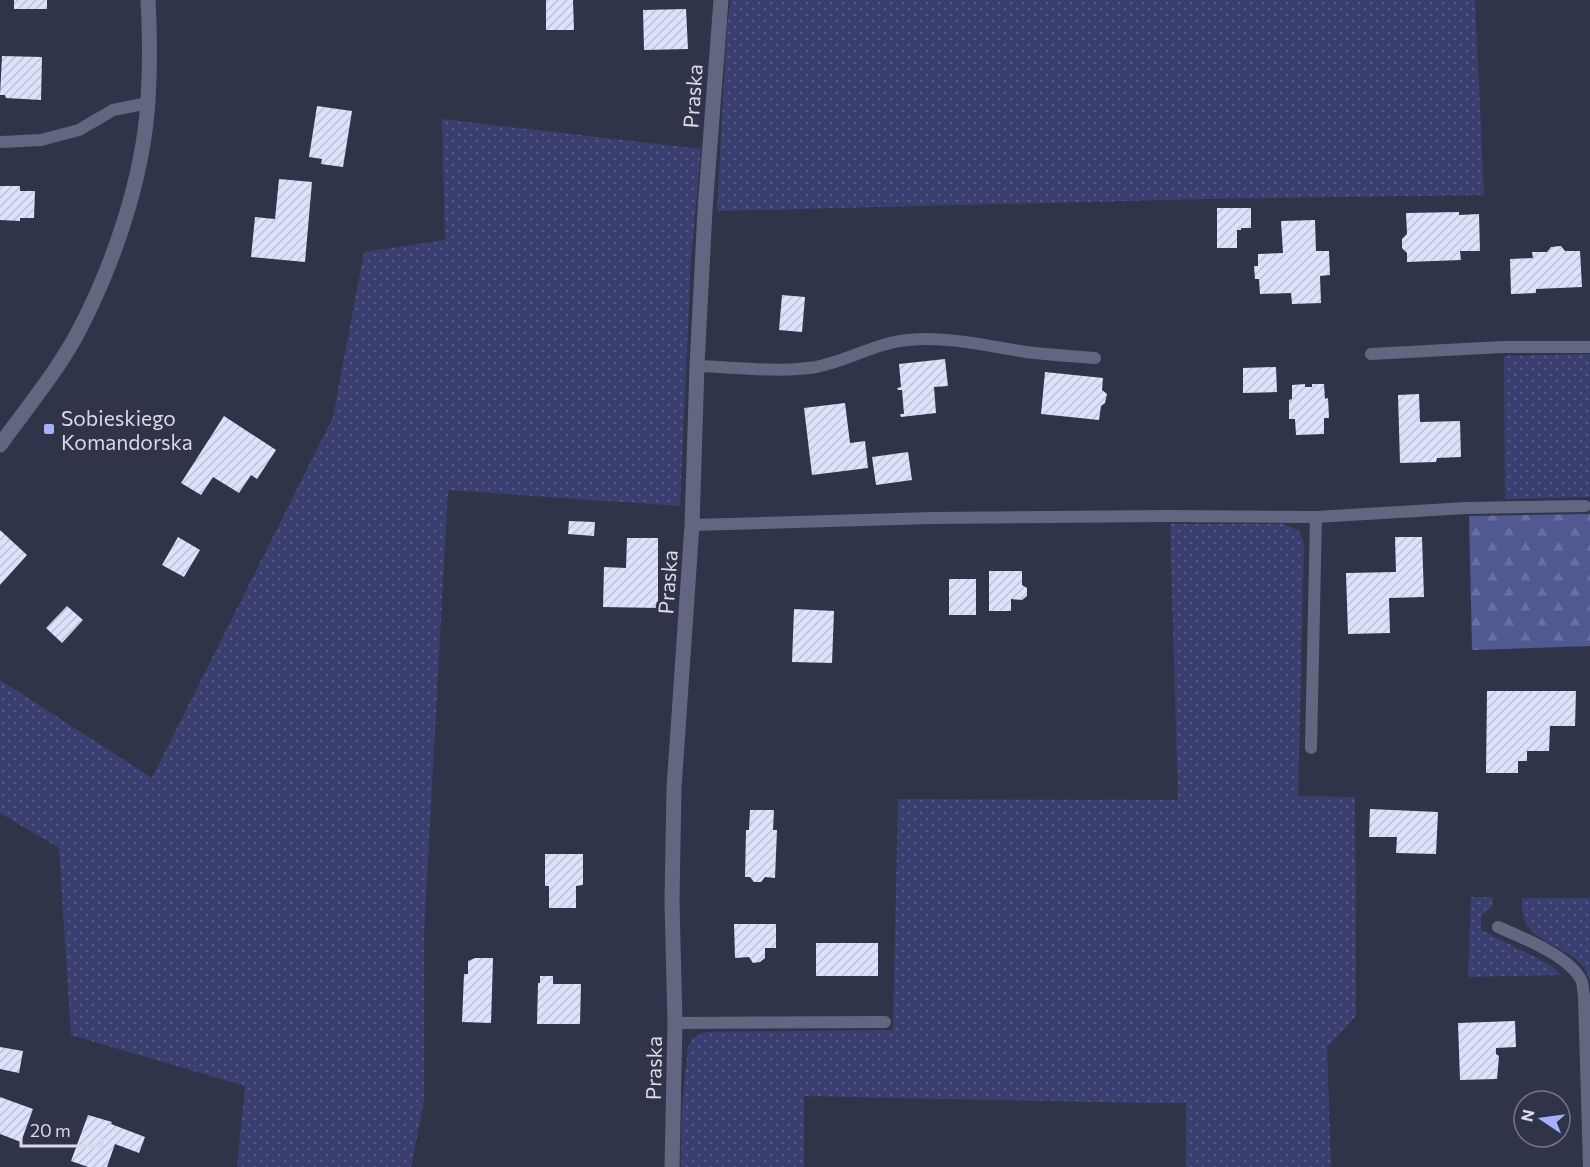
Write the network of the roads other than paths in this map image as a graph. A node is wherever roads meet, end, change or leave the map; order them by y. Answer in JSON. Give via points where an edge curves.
{"nodes":[{"id":1,"x":148,"y":0,"type":"edge"},
{"id":2,"x":722,"y":0,"type":"edge"},
{"id":3,"x":148,"y":103,"type":"junction"},
{"id":4,"x":0,"y":142,"type":"edge"},
{"id":5,"x":1590,"y":347,"type":"edge"},
{"id":6,"x":1371,"y":354,"type":"dead end"},
{"id":7,"x":1095,"y":358,"type":"dead end"},
{"id":8,"x":697,"y":366,"type":"junction"},
{"id":9,"x":0,"y":445,"type":"edge"},
{"id":10,"x":1585,"y":506,"type":"dead end"},
{"id":11,"x":1316,"y":517,"type":"junction"},
{"id":12,"x":692,"y":525,"type":"junction"},
{"id":13,"x":1311,"y":748,"type":"dead end"},
{"id":14,"x":1498,"y":927,"type":"dead end"},
{"id":15,"x":885,"y":1022,"type":"dead end"},
{"id":16,"x":675,"y":1023,"type":"junction"},
{"id":17,"x":672,"y":1167,"type":"edge"},
{"id":18,"x":1589,"y":1167,"type":"edge"}],
"edges":[{"from":1,"to":3,"type":"street"},
{"from":2,"to":8,"type":"street","name":"Praska"},
{"from":3,"to":4,"type":"lane","via":[[113,110],[79,130],[40,140]]},
{"from":3,"to":9,"type":"street","via":[[137,174],[93,300],[56,368]]},
{"from":5,"to":6,"type":"lane"},
{"from":7,"to":8,"type":"lane","via":[[930,339],[875,346],[845,360],[815,367]]},
{"from":8,"to":12,"type":"street","name":"Praska"},
{"from":10,"to":11,"type":"lane"},
{"from":11,"to":12,"type":"lane","via":[[966,518]]},
{"from":11,"to":13,"type":"lane"},
{"from":12,"to":16,"type":"street","name":"Praska","via":[[674,788]]},
{"from":14,"to":18,"type":"lane","via":[[1559,958],[1582,982]]},
{"from":15,"to":16,"type":"lane"},
{"from":16,"to":17,"type":"street","name":"Praska"}]}
